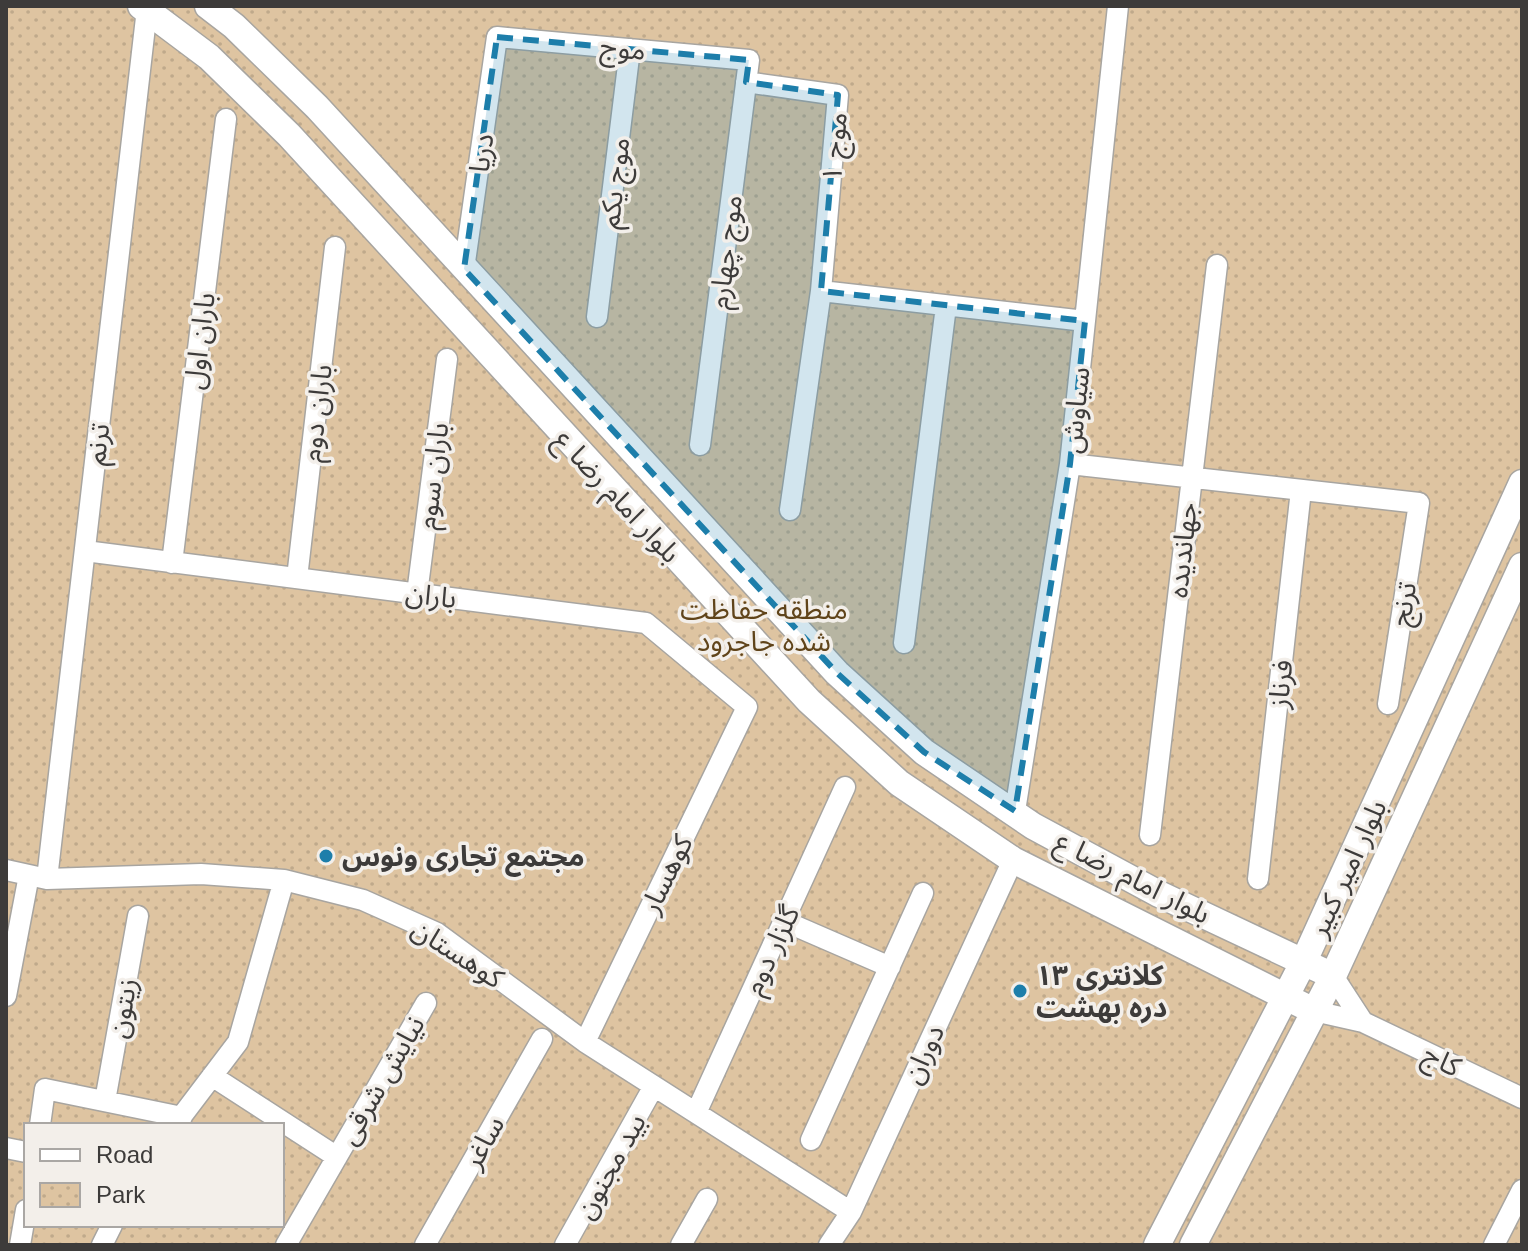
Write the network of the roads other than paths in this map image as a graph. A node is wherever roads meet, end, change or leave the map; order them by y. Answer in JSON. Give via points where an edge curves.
{"nodes":[{"id":1,"x":208,"y":6,"type":"edge"},
{"id":2,"x":1118,"y":6,"type":"edge"},
{"id":3,"x":144,"y":8,"type":"edge"},
{"id":4,"x":497,"y":37,"type":"joint"},
{"id":5,"x":630,"y":49,"type":"junction"},
{"id":6,"x":749,"y":60,"type":"joint"},
{"id":7,"x":746,"y":82,"type":"junction"},
{"id":8,"x":226,"y":119,"type":"dead end"},
{"id":9,"x":335,"y":247,"type":"dead end"},
{"id":10,"x":1217,"y":265,"type":"dead end"},
{"id":11,"x":464,"y":269,"type":"junction"},
{"id":12,"x":821,"y":291,"type":"junction"},
{"id":13,"x":946,"y":306,"type":"junction"},
{"id":14,"x":597,"y":317,"type":"dead end"},
{"id":15,"x":1085,"y":321,"type":"junction"},
{"id":16,"x":447,"y":359,"type":"dead end"},
{"id":17,"x":700,"y":445,"type":"dead end"},
{"id":18,"x":1070,"y":464,"type":"junction"},
{"id":19,"x":1190,"y":477,"type":"junction"},
{"id":20,"x":1522,"y":483,"type":"edge"},
{"id":21,"x":1301,"y":490,"type":"junction"},
{"id":22,"x":682,"y":507,"type":"junction"},
{"id":23,"x":1516,"y":509,"type":"edge"},
{"id":24,"x":790,"y":510,"type":"dead end"},
{"id":25,"x":653,"y":534,"type":"junction"},
{"id":26,"x":85,"y":551,"type":"junction"},
{"id":27,"x":172,"y":563,"type":"junction"},
{"id":28,"x":1522,"y":566,"type":"edge"},
{"id":29,"x":297,"y":578,"type":"junction"},
{"id":30,"x":417,"y":594,"type":"junction"},
{"id":31,"x":904,"y":643,"type":"dead end"},
{"id":32,"x":1388,"y":704,"type":"dead end"},
{"id":33,"x":747,"y":707,"type":"joint"},
{"id":34,"x":845,"y":787,"type":"dead end"},
{"id":35,"x":1015,"y":811,"type":"junction"},
{"id":36,"x":1150,"y":835,"type":"dead end"},
{"id":37,"x":1013,"y":860,"type":"junction"},
{"id":38,"x":6,"y":870,"type":"edge"},
{"id":39,"x":38,"y":877,"type":"junction"},
{"id":40,"x":1258,"y":879,"type":"dead end"},
{"id":41,"x":284,"y":880,"type":"junction"},
{"id":42,"x":923,"y":893,"type":"dead end"},
{"id":43,"x":138,"y":916,"type":"dead end"},
{"id":44,"x":784,"y":921,"type":"junction"},
{"id":45,"x":1304,"y":961,"type":"junction"},
{"id":46,"x":890,"y":967,"type":"junction"},
{"id":47,"x":1333,"y":976,"type":"junction"},
{"id":48,"x":6,"y":996,"type":"edge"},
{"id":49,"x":1286,"y":997,"type":"junction"},
{"id":50,"x":426,"y":1003,"type":"dead end"},
{"id":51,"x":1314,"y":1011,"type":"junction"},
{"id":52,"x":1363,"y":1022,"type":"junction"},
{"id":53,"x":542,"y":1039,"type":"dead end"},
{"id":54,"x":585,"y":1042,"type":"junction"},
{"id":55,"x":212,"y":1076,"type":"junction"},
{"id":56,"x":654,"y":1086,"type":"junction"},
{"id":57,"x":1522,"y":1098,"type":"edge"},
{"id":58,"x":105,"y":1101,"type":"junction"},
{"id":59,"x":696,"y":1113,"type":"junction"},
{"id":60,"x":178,"y":1121,"type":"edge"},
{"id":61,"x":40,"y":1123,"type":"edge"},
{"id":62,"x":811,"y":1140,"type":"dead end"},
{"id":63,"x":337,"y":1157,"type":"junction"},
{"id":64,"x":1522,"y":1190,"type":"edge"},
{"id":65,"x":707,"y":1199,"type":"dead end"},
{"id":66,"x":851,"y":1212,"type":"junction"},
{"id":67,"x":24,"y":1222,"type":"edge"},
{"id":68,"x":111,"y":1227,"type":"edge"},
{"id":69,"x":20,"y":1245,"type":"edge"},
{"id":70,"x":102,"y":1245,"type":"edge"},
{"id":71,"x":286,"y":1245,"type":"edge"},
{"id":72,"x":425,"y":1245,"type":"edge"},
{"id":73,"x":565,"y":1245,"type":"edge"},
{"id":74,"x":681,"y":1245,"type":"edge"},
{"id":75,"x":829,"y":1245,"type":"edge"},
{"id":76,"x":1157,"y":1245,"type":"edge"},
{"id":77,"x":1193,"y":1245,"type":"edge"},
{"id":78,"x":1494,"y":1245,"type":"edge"}],
"edges":[{"from":1,"to":11,"type":"main road","name":"بلوار امام رضا ع","via":[[317,107]]},
{"from":2,"to":15,"type":"street","name":"سیاوش"},
{"from":3,"to":25,"type":"main road","name":"بلوار امام رضا ع","via":[[209,57],[289,135]]},
{"from":3,"to":26,"type":"street","name":"ترنم"},
{"from":4,"to":5,"type":"street","name":"موج"},
{"from":4,"to":11,"type":"street","name":"دریا"},
{"from":5,"to":6,"type":"street","name":"موج"},
{"from":5,"to":14,"type":"street","name":"موج یکم"},
{"from":6,"to":7,"type":"street","name":"موج چهارم"},
{"from":7,"to":12,"type":"street","name":"موج ۱","via":[[838,95]]},
{"from":7,"to":17,"type":"street","name":"موج چهارم"},
{"from":8,"to":27,"type":"street","name":"باران اول"},
{"from":9,"to":29,"type":"street","name":"باران دوم"},
{"from":10,"to":19,"type":"street","name":"جهاندیده"},
{"from":11,"to":22,"type":"main road","name":"بلوار امام رضا ع"},
{"from":12,"to":13,"type":"street"},
{"from":12,"to":24,"type":"street"},
{"from":13,"to":15,"type":"street"},
{"from":13,"to":31,"type":"street"},
{"from":15,"to":18,"type":"street","name":"سیاوش"},
{"from":16,"to":30,"type":"street","name":"باران سوم"},
{"from":18,"to":19,"type":"street"},
{"from":18,"to":35,"type":"street","name":"سیاوش"},
{"from":19,"to":21,"type":"street"},
{"from":19,"to":36,"type":"street","name":"جهاندیده"},
{"from":20,"to":23,"type":"main road","name":"بلوار امیر کبیر"},
{"from":21,"to":32,"type":"street","name":"ترنج","via":[[1419,503]]},
{"from":21,"to":40,"type":"street","name":"فرناز"},
{"from":22,"to":25,"type":"main road"},
{"from":22,"to":35,"type":"main road","name":"بلوار امام رضا ع","via":[[837,673],[924,752]]},
{"from":23,"to":45,"type":"main road","name":"بلوار امیر کبیر"},
{"from":25,"to":37,"type":"main road","name":"بلوار امام رضا ع","via":[[809,701],[888,773]]},
{"from":26,"to":27,"type":"street","name":"باران"},
{"from":26,"to":39,"type":"street","name":"ترنم"},
{"from":27,"to":29,"type":"street","name":"باران"},
{"from":28,"to":47,"type":"main road","name":"بلوار امیر کبیر"},
{"from":29,"to":30,"type":"street","name":"باران"},
{"from":30,"to":33,"type":"street","name":"باران","via":[[646,623]]},
{"from":33,"to":54,"type":"street","name":"کوهسار"},
{"from":34,"to":44,"type":"street","name":"گلزار دوم"},
{"from":35,"to":45,"type":"main road","name":"بلوار امام رضا ع","via":[[1033,826],[1159,894]]},
{"from":37,"to":49,"type":"main road","name":"بلوار امام رضا ع"},
{"from":37,"to":66,"type":"street","name":"دوران"},
{"from":38,"to":39,"type":"street","name":"کوهستان"},
{"from":39,"to":41,"type":"street","name":"کوهستان","via":[[201,874]]},
{"from":39,"to":48,"type":"street","name":"ترنم"},
{"from":41,"to":54,"type":"street","name":"کوهستان","via":[[363,900],[437,933]]},
{"from":41,"to":55,"type":"street","via":[[238,1042]]},
{"from":42,"to":46,"type":"street"},
{"from":43,"to":58,"type":"street","name":"زیتون"},
{"from":44,"to":46,"type":"street"},
{"from":44,"to":59,"type":"street","name":"گلزار دوم"},
{"from":45,"to":47,"type":"main road","name":"بلوار امام رضا ع"},
{"from":45,"to":49,"type":"main road","name":"بلوار امیر کبیر"},
{"from":46,"to":62,"type":"street"},
{"from":47,"to":51,"type":"main road","name":"بلوار امیر کبیر"},
{"from":47,"to":52,"type":"street"},
{"from":49,"to":51,"type":"main road","name":"بلوار امام رضا ع"},
{"from":49,"to":76,"type":"main road","name":"بلوار امیر کبیر"},
{"from":50,"to":63,"type":"street","name":"نیایش شرقی"},
{"from":51,"to":52,"type":"street","name":"کاج"},
{"from":51,"to":77,"type":"main road","name":"بلوار امیر کبیر"},
{"from":52,"to":57,"type":"street","name":"کاج"},
{"from":53,"to":72,"type":"street","name":"ساغر"},
{"from":54,"to":56,"type":"street","name":"کوهستان"},
{"from":55,"to":60,"type":"street"},
{"from":55,"to":63,"type":"street"},
{"from":56,"to":59,"type":"street","name":"کوهستان"},
{"from":56,"to":73,"type":"street","name":"بید مجنون"},
{"from":58,"to":60,"type":"street"},
{"from":58,"to":61,"type":"street","via":[[45,1089]]},
{"from":59,"to":66,"type":"street","name":"کوهستان"},
{"from":63,"to":71,"type":"street","name":"نیایش شرقی"},
{"from":64,"to":78,"type":"street"},
{"from":65,"to":74,"type":"street"},
{"from":66,"to":75,"type":"street","name":"دوران"},
{"from":67,"to":69,"type":"street"},
{"from":68,"to":70,"type":"street"}]}
